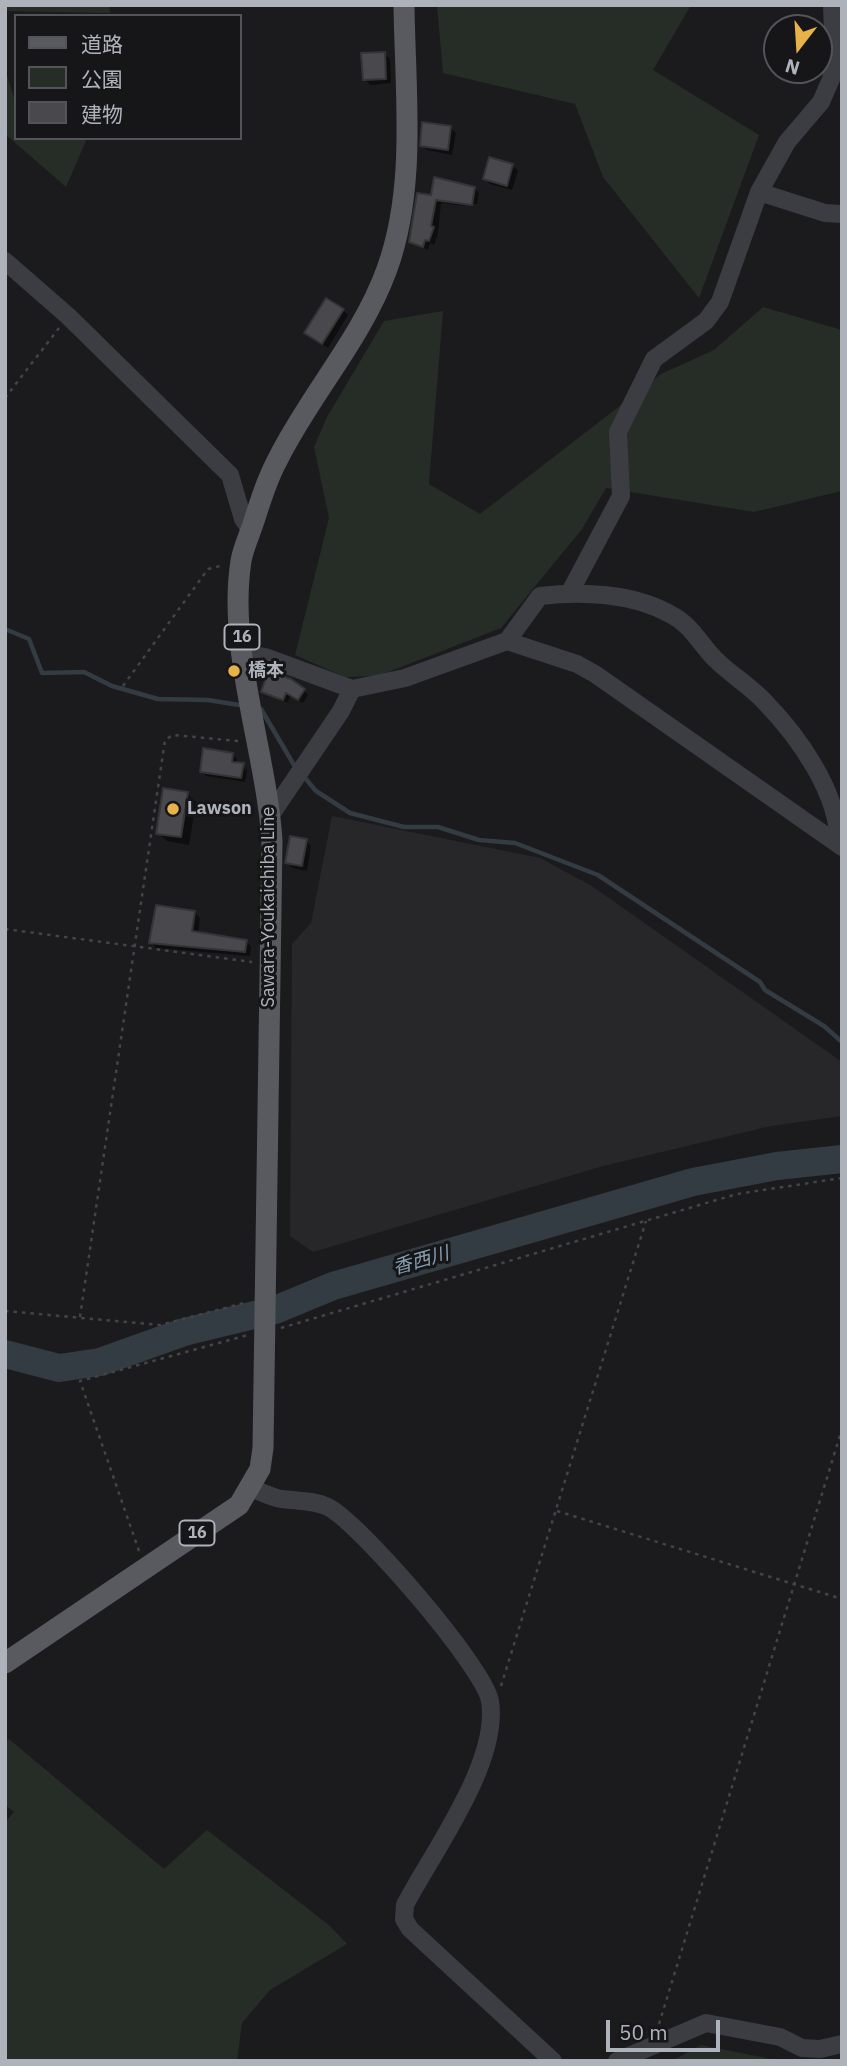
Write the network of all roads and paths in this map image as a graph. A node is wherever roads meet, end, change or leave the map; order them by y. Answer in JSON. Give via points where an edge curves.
{"nodes":[{"id":1,"x":404,"y":5,"type":"edge"},
{"id":2,"x":831,"y":5,"type":"edge"},
{"id":3,"x":759,"y":192,"type":"junction"},
{"id":4,"x":842,"y":214,"type":"edge"},
{"id":5,"x":5,"y":261,"type":"edge"},
{"id":6,"x":68,"y":316,"type":"junction"},
{"id":7,"x":5,"y":398,"type":"edge"},
{"id":8,"x":251,"y":530,"type":"junction"},
{"id":9,"x":241,"y":561,"type":"junction"},
{"id":10,"x":570,"y":592,"type":"junction"},
{"id":11,"x":507,"y":641,"type":"junction"},
{"id":12,"x":243,"y":653,"type":"junction"},
{"id":13,"x":123,"y":686,"type":"dead end"},
{"id":14,"x":352,"y":689,"type":"junction"},
{"id":15,"x":260,"y":743,"type":"junction"},
{"id":16,"x":270,"y":816,"type":"junction"},
{"id":17,"x":840,"y":846,"type":"edge"},
{"id":18,"x":5,"y":929,"type":"edge"},
{"id":19,"x":134,"y":946,"type":"junction"},
{"id":20,"x":271,"y":964,"type":"junction"},
{"id":21,"x":842,"y":1178,"type":"edge"},
{"id":22,"x":646,"y":1221,"type":"junction"},
{"id":23,"x":264,"y":1301,"type":"junction"},
{"id":24,"x":5,"y":1311,"type":"edge"},
{"id":25,"x":80,"y":1317,"type":"junction"},
{"id":26,"x":264,"y":1332,"type":"junction"},
{"id":27,"x":842,"y":1429,"type":"edge"},
{"id":28,"x":251,"y":1488,"type":"junction"},
{"id":29,"x":557,"y":1511,"type":"junction"},
{"id":30,"x":145,"y":1569,"type":"junction"},
{"id":31,"x":794,"y":1584,"type":"junction"},
{"id":32,"x":842,"y":1599,"type":"edge"},
{"id":33,"x":5,"y":1664,"type":"edge"},
{"id":34,"x":490,"y":1702,"type":"junction"},
{"id":35,"x":653,"y":2044,"type":"junction"},
{"id":36,"x":842,"y":2044,"type":"edge"},
{"id":37,"x":553,"y":2061,"type":"edge"},
{"id":38,"x":617,"y":2061,"type":"edge"}],
"edges":[{"from":1,"to":8,"type":"main road","name":"Sawara-Youkaichiba Line","number":"16","via":[[406,170],[388,268],[358,333],[279,455]]},
{"from":2,"to":3,"type":"street","via":[[831,79],[821,102],[787,142]]},
{"from":3,"to":4,"type":"street"},
{"from":3,"to":10,"type":"street","via":[[720,302],[706,321],[654,359],[618,432],[621,496]]},
{"from":5,"to":6,"type":"street"},
{"from":6,"to":7,"type":"path"},
{"from":6,"to":8,"type":"street","via":[[230,475],[243,519]]},
{"from":8,"to":9,"type":"main road","name":"Sawara-Youkaichiba Line","number":"16"},
{"from":9,"to":12,"type":"main road","name":"Sawara-Youkaichiba Line","number":"16"},
{"from":9,"to":13,"type":"path","via":[[208,569]]},
{"from":10,"to":11,"type":"street","via":[[540,596]]},
{"from":10,"to":17,"type":"street","via":[[630,599],[670,613],[693,629],[713,657],[763,700],[797,741],[839,821]]},
{"from":11,"to":14,"type":"street","via":[[405,678]]},
{"from":11,"to":17,"type":"street","via":[[595,674]]},
{"from":12,"to":14,"type":"street"},
{"from":12,"to":15,"type":"main road","name":"Sawara-Youkaichiba Line","number":"16"},
{"from":14,"to":16,"type":"street"},
{"from":15,"to":16,"type":"main road","name":"Sawara-Youkaichiba Line","number":"16"},
{"from":15,"to":19,"type":"path","via":[[173,735],[165,740]]},
{"from":16,"to":20,"type":"main road","name":"Sawara-Youkaichiba Line","number":"16"},
{"from":18,"to":19,"type":"path"},
{"from":19,"to":20,"type":"path"},
{"from":19,"to":25,"type":"path"},
{"from":20,"to":23,"type":"main road","name":"Sawara-Youkaichiba Line","number":"16"},
{"from":21,"to":22,"type":"path","via":[[737,1194]]},
{"from":22,"to":26,"type":"path"},
{"from":22,"to":29,"type":"path"},
{"from":23,"to":25,"type":"path","via":[[160,1325]]},
{"from":23,"to":26,"type":"main road","number":"16"},
{"from":24,"to":25,"type":"path"},
{"from":26,"to":28,"type":"main road","number":"16","via":[[263,1448]]},
{"from":26,"to":30,"type":"path","via":[[80,1381]]},
{"from":27,"to":31,"type":"path"},
{"from":28,"to":30,"type":"main road","number":"16","via":[[239,1505]]},
{"from":28,"to":34,"type":"street","via":[[281,1499],[327,1506],[343,1516],[453,1641],[482,1682]]},
{"from":29,"to":31,"type":"path"},
{"from":29,"to":34,"type":"path","via":[[500,1689]]},
{"from":30,"to":33,"type":"main road","number":"16"},
{"from":31,"to":32,"type":"path"},
{"from":31,"to":35,"type":"path"},
{"from":34,"to":37,"type":"street","via":[[482,1756],[467,1794],[405,1905],[404,1919]]},
{"from":35,"to":36,"type":"street","via":[[706,2023],[780,2037],[802,2048]]},
{"from":35,"to":38,"type":"street"}]}
